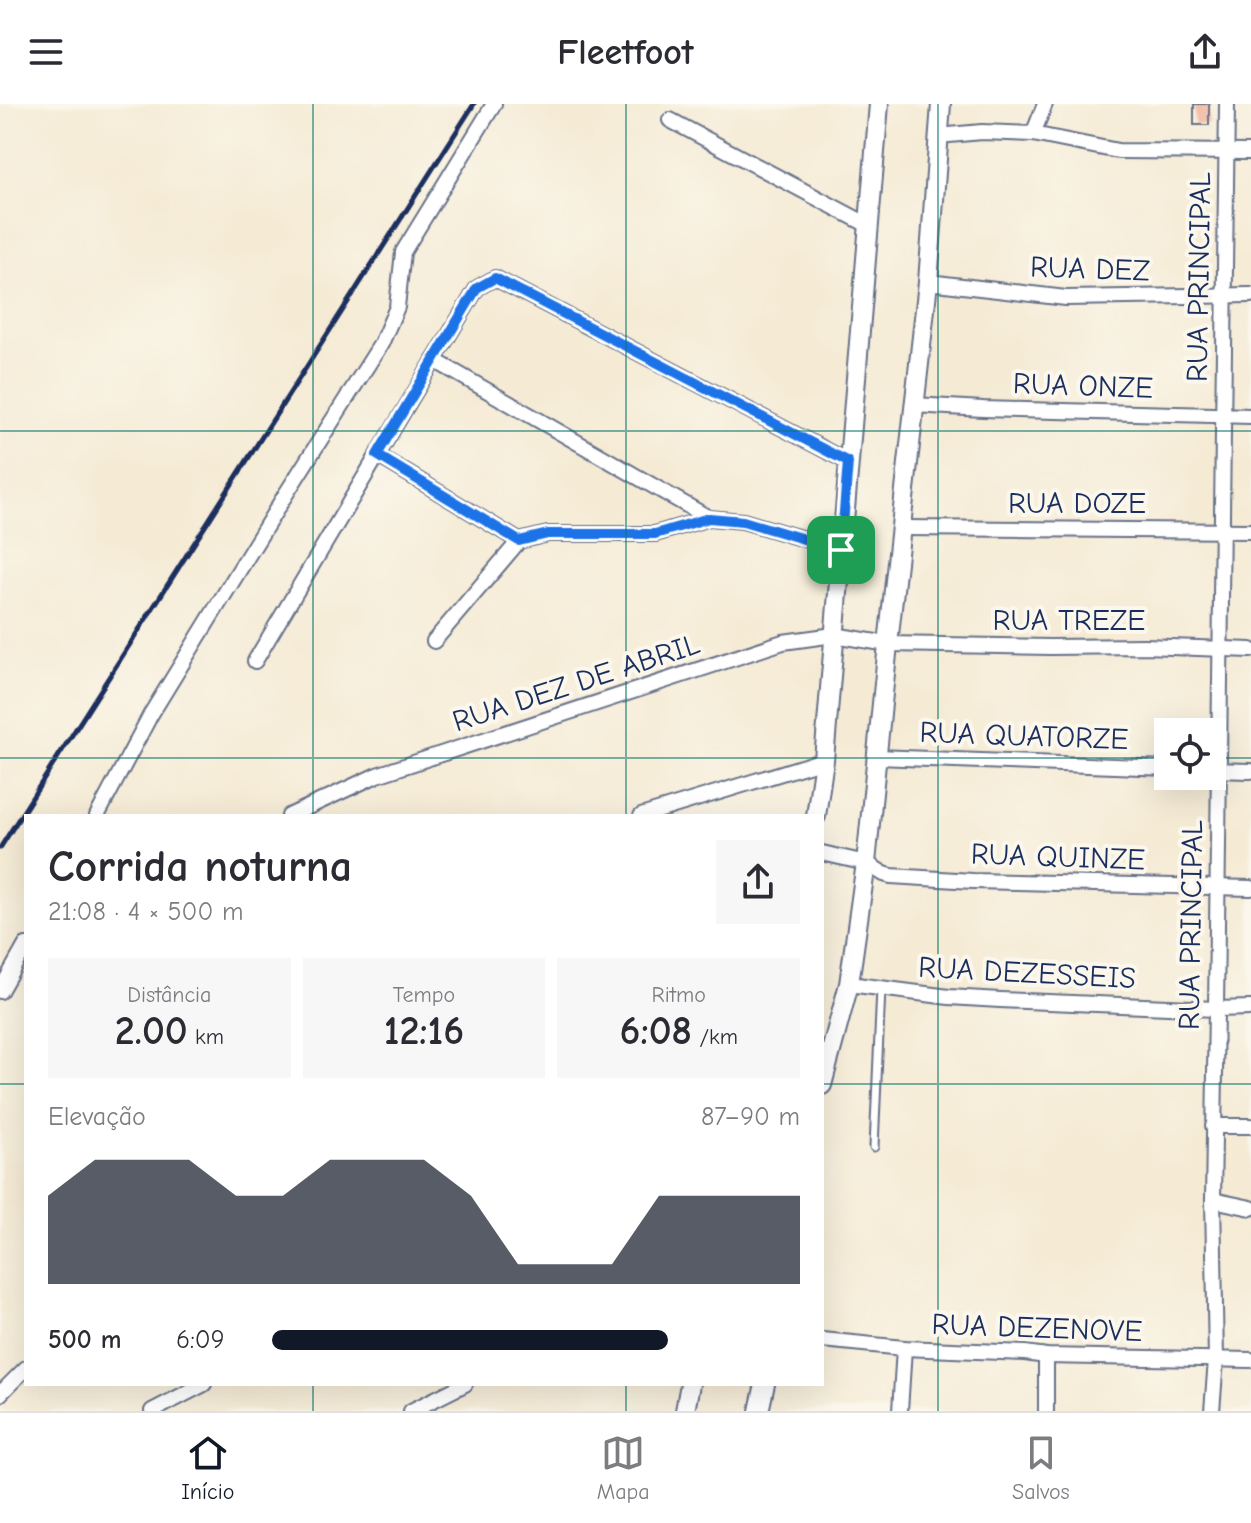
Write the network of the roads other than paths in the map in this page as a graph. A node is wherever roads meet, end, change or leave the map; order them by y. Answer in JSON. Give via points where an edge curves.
{"nodes":[{"id":1,"x":494,"y":104,"type":"edge"},
{"id":2,"x":941,"y":104,"type":"edge"},
{"id":3,"x":1045,"y":104,"type":"edge"},
{"id":4,"x":1227,"y":104,"type":"edge"},
{"id":5,"x":874,"y":106,"type":"edge"},
{"id":6,"x":670,"y":120,"type":"dead end"},
{"id":7,"x":1033,"y":134,"type":"junction"},
{"id":8,"x":938,"y":136,"type":"junction"},
{"id":9,"x":1251,"y":152,"type":"edge"},
{"id":10,"x":1226,"y":153,"type":"junction"},
{"id":11,"x":868,"y":225,"type":"junction"},
{"id":12,"x":928,"y":282,"type":"junction"},
{"id":13,"x":1251,"y":295,"type":"edge"},
{"id":14,"x":1225,"y":297,"type":"junction"},
{"id":15,"x":434,"y":360,"type":"junction"},
{"id":16,"x":914,"y":405,"type":"junction"},
{"id":17,"x":1223,"y":416,"type":"junction"},
{"id":18,"x":1251,"y":416,"type":"edge"},
{"id":19,"x":377,"y":455,"type":"junction"},
{"id":20,"x":848,"y":462,"type":"junction"},
{"id":21,"x":709,"y":518,"type":"junction"},
{"id":22,"x":902,"y":528,"type":"junction"},
{"id":23,"x":1222,"y":530,"type":"junction"},
{"id":24,"x":1251,"y":531,"type":"edge"},
{"id":25,"x":519,"y":541,"type":"junction"},
{"id":26,"x":841,"y":550,"type":"junction"},
{"id":27,"x":834,"y":635,"type":"junction"},
{"id":28,"x":434,"y":641,"type":"dead end"},
{"id":29,"x":888,"y":644,"type":"junction"},
{"id":30,"x":1220,"y":648,"type":"junction"},
{"id":31,"x":1251,"y":650,"type":"edge"},
{"id":32,"x":255,"y":661,"type":"dead end"},
{"id":33,"x":1218,"y":718,"type":"edge"},
{"id":34,"x":877,"y":757,"type":"junction"},
{"id":35,"x":824,"y":760,"type":"junction"},
{"id":36,"x":1154,"y":767,"type":"edge"},
{"id":37,"x":1226,"y":770,"type":"edge"},
{"id":38,"x":1251,"y":771,"type":"edge"},
{"id":39,"x":1216,"y":790,"type":"edge"},
{"id":40,"x":98,"y":814,"type":"edge"},
{"id":41,"x":293,"y":814,"type":"edge"},
{"id":42,"x":648,"y":814,"type":"edge"},
{"id":43,"x":816,"y":814,"type":"edge"},
{"id":44,"x":824,"y":853,"type":"edge"},
{"id":45,"x":866,"y":863,"type":"junction"},
{"id":46,"x":1218,"y":887,"type":"junction"},
{"id":47,"x":1251,"y":888,"type":"edge"},
{"id":48,"x":24,"y":949,"type":"edge"},
{"id":49,"x":849,"y":984,"type":"junction"},
{"id":50,"x":881,"y":989,"type":"junction"},
{"id":51,"x":0,"y":991,"type":"edge"},
{"id":52,"x":1251,"y":1008,"type":"edge"},
{"id":53,"x":1216,"y":1009,"type":"junction"},
{"id":54,"x":824,"y":1078,"type":"edge"},
{"id":55,"x":1213,"y":1126,"type":"junction"},
{"id":56,"x":1251,"y":1126,"type":"edge"},
{"id":57,"x":874,"y":1147,"type":"dead end"},
{"id":58,"x":1213,"y":1200,"type":"junction"},
{"id":59,"x":1251,"y":1208,"type":"edge"},
{"id":60,"x":824,"y":1340,"type":"edge"},
{"id":61,"x":904,"y":1348,"type":"junction"},
{"id":62,"x":1046,"y":1356,"type":"junction"},
{"id":63,"x":1216,"y":1360,"type":"junction"},
{"id":64,"x":1251,"y":1360,"type":"edge"},
{"id":65,"x":24,"y":1370,"type":"edge"},
{"id":66,"x":200,"y":1386,"type":"edge"},
{"id":67,"x":461,"y":1386,"type":"edge"},
{"id":68,"x":690,"y":1386,"type":"edge"},
{"id":69,"x":765,"y":1386,"type":"edge"},
{"id":70,"x":0,"y":1394,"type":"edge"},
{"id":71,"x":152,"y":1411,"type":"edge"},
{"id":72,"x":411,"y":1411,"type":"edge"},
{"id":73,"x":685,"y":1411,"type":"edge"},
{"id":74,"x":759,"y":1411,"type":"edge"},
{"id":75,"x":900,"y":1411,"type":"edge"},
{"id":76,"x":1046,"y":1411,"type":"edge"},
{"id":77,"x":1212,"y":1411,"type":"edge"}],
"edges":[{"from":1,"to":40,"type":"street","via":[[403,252],[397,307],[381,344],[151,714]]},
{"from":2,"to":8,"type":"street"},
{"from":3,"to":7,"type":"street"},
{"from":4,"to":10,"type":"street","name":"RUA PRINCIPAL"},
{"from":5,"to":11,"type":"street"},
{"from":6,"to":11,"type":"street"},
{"from":7,"to":8,"type":"street"},
{"from":7,"to":10,"type":"street","via":[[1118,151]]},
{"from":8,"to":12,"type":"street"},
{"from":9,"to":10,"type":"street"},
{"from":10,"to":14,"type":"street","name":"RUA PRINCIPAL"},
{"from":11,"to":20,"type":"street"},
{"from":12,"to":14,"type":"street","name":"RUA DEZ","via":[[1066,298]]},
{"from":12,"to":16,"type":"street"},
{"from":13,"to":14,"type":"street","name":"RUA DEZ"},
{"from":14,"to":17,"type":"street","name":"RUA PRINCIPAL"},
{"from":15,"to":19,"type":"street"},
{"from":15,"to":20,"type":"street","via":[[477,288],[495,278]]},
{"from":15,"to":21,"type":"street"},
{"from":16,"to":17,"type":"street","name":"RUA ONZE"},
{"from":16,"to":22,"type":"street"},
{"from":17,"to":18,"type":"street","name":"RUA ONZE"},
{"from":17,"to":23,"type":"street","name":"RUA PRINCIPAL"},
{"from":19,"to":25,"type":"street"},
{"from":19,"to":32,"type":"street"},
{"from":20,"to":26,"type":"street"},
{"from":21,"to":25,"type":"street","via":[[655,534],[548,534]]},
{"from":21,"to":26,"type":"street","via":[[743,521]]},
{"from":22,"to":23,"type":"street","name":"RUA DOZE"},
{"from":22,"to":29,"type":"street"},
{"from":23,"to":24,"type":"street","name":"RUA DOZE"},
{"from":23,"to":30,"type":"street","name":"RUA PRINCIPAL"},
{"from":25,"to":28,"type":"street"},
{"from":26,"to":27,"type":"street"},
{"from":27,"to":29,"type":"street","name":"RUA DEZ DE ABRIL"},
{"from":27,"to":35,"type":"street"},
{"from":27,"to":41,"type":"street","name":"RUA DEZ DE ABRIL","via":[[783,642],[392,770]]},
{"from":29,"to":30,"type":"street","name":"RUA TREZE"},
{"from":29,"to":34,"type":"street"},
{"from":30,"to":31,"type":"street","name":"RUA TREZE"},
{"from":30,"to":33,"type":"street","name":"RUA PRINCIPAL"},
{"from":34,"to":36,"type":"street","name":"RUA QUATORZE"},
{"from":34,"to":45,"type":"street"},
{"from":35,"to":42,"type":"street"},
{"from":35,"to":43,"type":"street"},
{"from":37,"to":38,"type":"street"},
{"from":39,"to":46,"type":"street","name":"RUA PRINCIPAL"},
{"from":44,"to":45,"type":"street","name":"RUA QUINZE"},
{"from":45,"to":46,"type":"street","name":"RUA QUINZE","via":[[884,874],[924,878]]},
{"from":45,"to":49,"type":"street"},
{"from":46,"to":47,"type":"street","name":"RUA QUINZE"},
{"from":46,"to":53,"type":"street","name":"RUA PRINCIPAL"},
{"from":48,"to":51,"type":"street"},
{"from":49,"to":50,"type":"street","name":"RUA DEZESSEIS"},
{"from":49,"to":54,"type":"street"},
{"from":50,"to":53,"type":"street","name":"RUA DEZESSEIS"},
{"from":50,"to":57,"type":"lane"},
{"from":52,"to":53,"type":"street","name":"RUA DEZESSEIS"},
{"from":53,"to":55,"type":"street","name":"RUA PRINCIPAL"},
{"from":55,"to":56,"type":"street"},
{"from":55,"to":58,"type":"street","name":"RUA PRINCIPAL"},
{"from":58,"to":59,"type":"street"},
{"from":58,"to":63,"type":"street","name":"RUA PRINCIPAL"},
{"from":60,"to":61,"type":"street","name":"RUA DEZENOVE"},
{"from":61,"to":62,"type":"street","name":"RUA DEZENOVE"},
{"from":61,"to":75,"type":"street"},
{"from":62,"to":63,"type":"street","name":"RUA DEZENOVE"},
{"from":62,"to":76,"type":"street"},
{"from":63,"to":64,"type":"street","name":"RUA DEZENOVE"},
{"from":63,"to":77,"type":"street","name":"RUA PRINCIPAL"},
{"from":65,"to":70,"type":"street"},
{"from":66,"to":71,"type":"street"},
{"from":67,"to":72,"type":"street"},
{"from":68,"to":73,"type":"street"},
{"from":69,"to":74,"type":"street"}]}
